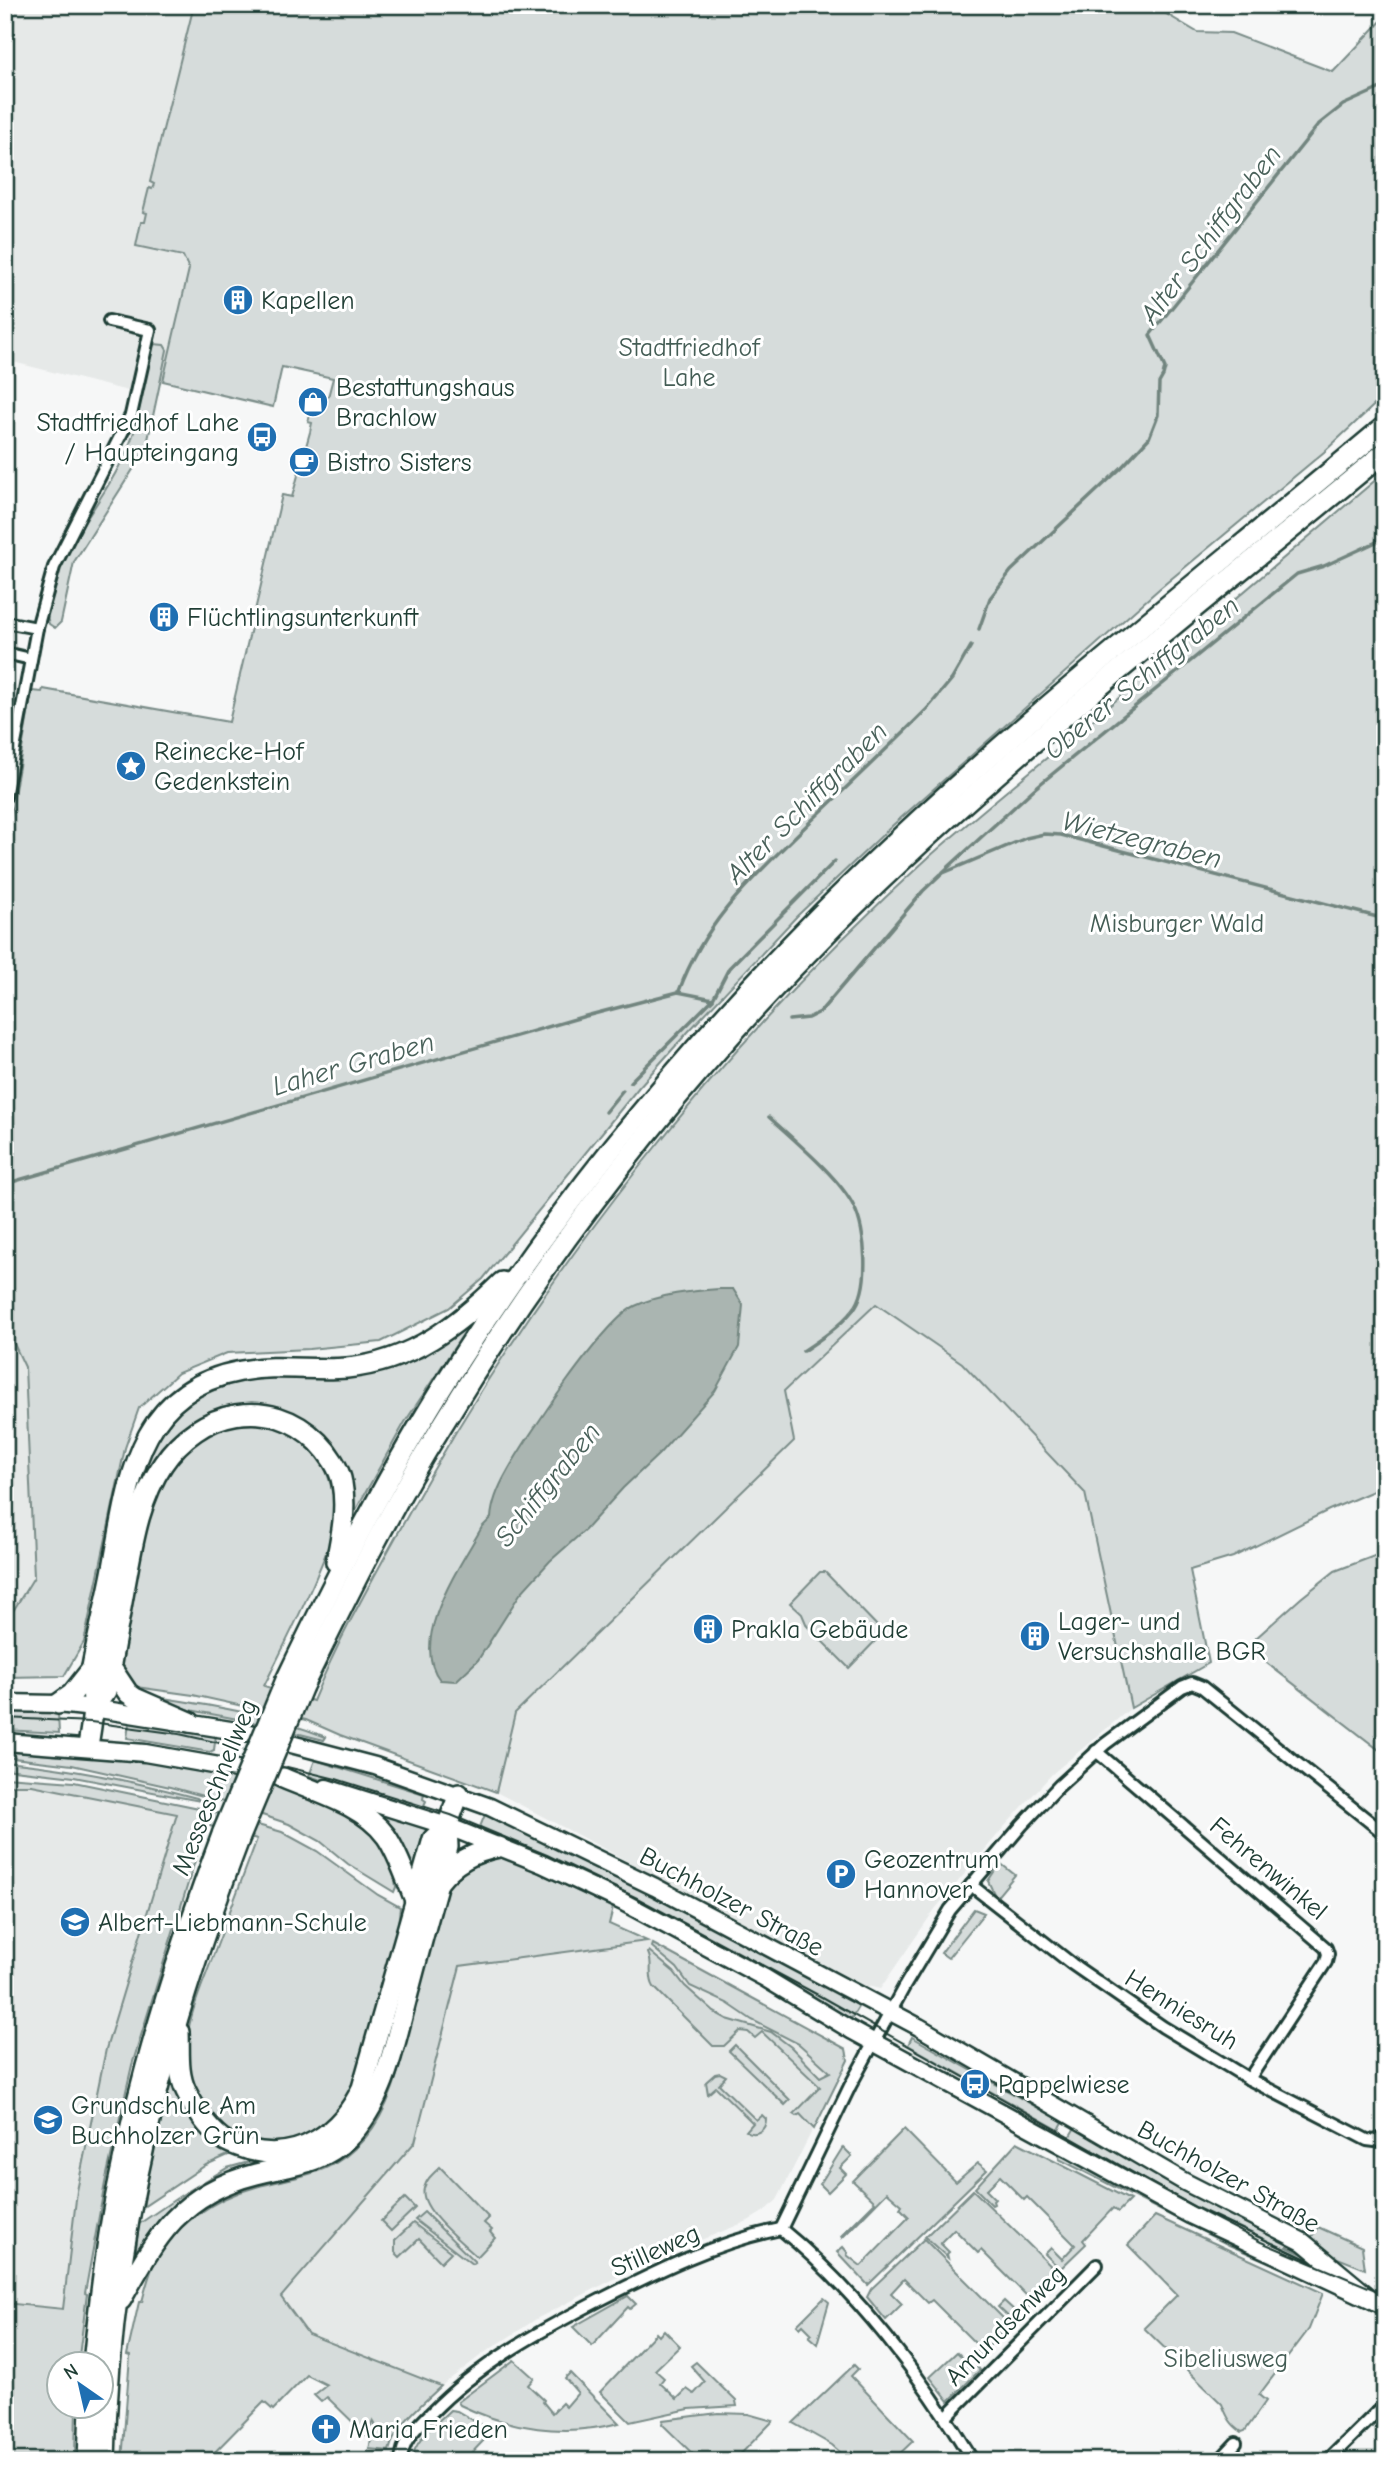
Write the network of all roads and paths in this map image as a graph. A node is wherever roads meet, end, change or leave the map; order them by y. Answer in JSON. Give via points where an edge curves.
{"nodes":[{"id":1,"x":109,"y":321,"type":"dead end"},
{"id":2,"x":1385,"y":426,"type":"edge"},
{"id":3,"x":1385,"y":452,"type":"edge"},
{"id":4,"x":5,"y":622,"type":"edge"},
{"id":5,"x":37,"y":628,"type":"junction"},
{"id":6,"x":5,"y":653,"type":"edge"},
{"id":7,"x":31,"y":659,"type":"junction"},
{"id":8,"x":5,"y":797,"type":"edge"},
{"id":9,"x":671,"y":1090,"type":"junction"},
{"id":10,"x":644,"y":1123,"type":"junction"},
{"id":11,"x":533,"y":1252,"type":"junction"},
{"id":12,"x":332,"y":1586,"type":"junction"},
{"id":13,"x":110,"y":1666,"type":"junction"},
{"id":14,"x":91,"y":1670,"type":"junction"},
{"id":15,"x":295,"y":1683,"type":"junction"},
{"id":16,"x":5,"y":1703,"type":"edge"},
{"id":17,"x":58,"y":1704,"type":"junction"},
{"id":18,"x":93,"y":1708,"type":"junction"},
{"id":19,"x":190,"y":1722,"type":"junction"},
{"id":20,"x":5,"y":1742,"type":"edge"},
{"id":21,"x":88,"y":1746,"type":"junction"},
{"id":22,"x":1096,"y":1751,"type":"junction"},
{"id":23,"x":283,"y":1778,"type":"junction"},
{"id":24,"x":459,"y":1794,"type":"junction"},
{"id":25,"x":447,"y":1826,"type":"junction"},
{"id":26,"x":1385,"y":1834,"type":"edge"},
{"id":27,"x":231,"y":1835,"type":"junction"},
{"id":28,"x":499,"y":1847,"type":"junction"},
{"id":29,"x":438,"y":1883,"type":"junction"},
{"id":30,"x":971,"y":1885,"type":"junction"},
{"id":31,"x":415,"y":1900,"type":"junction"},
{"id":32,"x":890,"y":2012,"type":"junction"},
{"id":33,"x":177,"y":2014,"type":"junction"},
{"id":34,"x":874,"y":2041,"type":"junction"},
{"id":35,"x":1249,"y":2078,"type":"junction"},
{"id":36,"x":1385,"y":2137,"type":"edge"},
{"id":37,"x":781,"y":2229,"type":"junction"},
{"id":38,"x":1097,"y":2265,"type":"dead end"},
{"id":39,"x":1379,"y":2304,"type":"edge"},
{"id":40,"x":107,"y":2309,"type":"junction"},
{"id":41,"x":104,"y":2350,"type":"edge"},
{"id":42,"x":1385,"y":2410,"type":"edge"},
{"id":43,"x":946,"y":2417,"type":"junction"},
{"id":44,"x":89,"y":2420,"type":"edge"},
{"id":45,"x":104,"y":2420,"type":"edge"},
{"id":46,"x":1236,"y":2443,"type":"dead end"},
{"id":47,"x":88,"y":2461,"type":"edge"},
{"id":48,"x":105,"y":2461,"type":"edge"},
{"id":49,"x":401,"y":2461,"type":"edge"},
{"id":50,"x":974,"y":2461,"type":"edge"},
{"id":51,"x":1219,"y":2461,"type":"edge"},
{"id":52,"x":1327,"y":2461,"type":"edge"}],
"edges":[{"from":1,"to":5,"type":"street","via":[[150,330],[131,415],[54,567]]},
{"from":2,"to":9,"type":"highway","via":[[948,794],[820,914],[724,1016]]},
{"from":3,"to":9,"type":"highway","via":[[961,807]]},
{"from":4,"to":5,"type":"street"},
{"from":5,"to":7,"type":"street"},
{"from":6,"to":7,"type":"street"},
{"from":7,"to":8,"type":"street"},
{"from":9,"to":10,"type":"highway"},
{"from":10,"to":11,"type":"highway","via":[[582,1185]]},
{"from":10,"to":15,"type":"highway","via":[[439,1430]]},
{"from":11,"to":12,"type":"highway","via":[[429,1409]]},
{"from":11,"to":14,"type":"highway","via":[[469,1314],[396,1358],[347,1368],[241,1371],[215,1378],[174,1403],[156,1421],[132,1469]]},
{"from":12,"to":13,"type":"highway","via":[[344,1523],[342,1481],[327,1451],[287,1420],[262,1413],[221,1418],[182,1441],[150,1489],[131,1556]]},
{"from":12,"to":15,"type":"highway"},
{"from":13,"to":18,"type":"highway","via":[[106,1691]]},
{"from":13,"to":19,"type":"highway","via":[[135,1698]]},
{"from":14,"to":17,"type":"highway"},
{"from":14,"to":18,"type":"highway"},
{"from":15,"to":27,"type":"highway","bridge":true},
{"from":16,"to":17,"type":"main road","name":"Buchholzer Straße"},
{"from":17,"to":18,"type":"main road","name":"Buchholzer Straße"},
{"from":18,"to":19,"type":"main road","name":"Buchholzer Straße"},
{"from":18,"to":21,"type":"highway"},
{"from":19,"to":24,"type":"main road","name":"Buchholzer Straße","via":[[326,1752]]},
{"from":20,"to":21,"type":"main road","name":"Buchholzer Straße"},
{"from":21,"to":23,"type":"main road","name":"Buchholzer Straße"},
{"from":22,"to":26,"type":"street","via":[[1192,1683]]},
{"from":22,"to":30,"type":"street","via":[[1022,1825]]},
{"from":22,"to":35,"type":"street","name":"Fehrenwinkel","via":[[1326,1948],[1326,1962]]},
{"from":23,"to":25,"type":"main road","name":"Buchholzer Straße"},
{"from":23,"to":31,"type":"highway","via":[[357,1811],[379,1828],[393,1848]]},
{"from":24,"to":25,"type":"highway"},
{"from":24,"to":32,"type":"main road","name":"Buchholzer Straße","via":[[599,1858]]},
{"from":25,"to":28,"type":"main road","name":"Buchholzer Straße"},
{"from":25,"to":29,"type":"highway","via":[[448,1847]]},
{"from":25,"to":31,"type":"highway","via":[[433,1839]]},
{"from":27,"to":33,"type":"highway"},
{"from":27,"to":40,"type":"highway","name":"Messeschnellweg","via":[[167,1990],[137,2101],[113,2209]]},
{"from":28,"to":29,"type":"highway","via":[[465,1858]]},
{"from":28,"to":34,"type":"main road","name":"Buchholzer Straße","via":[[654,1918]]},
{"from":29,"to":40,"type":"highway","via":[[388,2065],[359,2126],[341,2145],[312,2162],[232,2181],[194,2202],[160,2234]]},
{"from":30,"to":32,"type":"street","via":[[950,1910]]},
{"from":30,"to":35,"type":"street","name":"Henniesruh","via":[[1127,2003]]},
{"from":31,"to":33,"type":"highway","via":[[362,2088],[343,2120],[308,2146],[259,2152],[221,2138],[204,2121],[180,2072]]},
{"from":32,"to":34,"type":"street"},
{"from":32,"to":39,"type":"main road","name":"Buchholzer Straße","via":[[1183,2181],[1303,2242]]},
{"from":33,"to":40,"type":"highway"},
{"from":34,"to":37,"type":"street"},
{"from":34,"to":39,"type":"main road","name":"Buchholzer Straße","via":[[1190,2215]]},
{"from":35,"to":36,"type":"street","name":"Henniesruh","via":[[1367,2140]]},
{"from":37,"to":43,"type":"street","via":[[881,2332]]},
{"from":37,"to":49,"type":"street","name":"Stilleweg","via":[[747,2236],[670,2266],[545,2329],[448,2396],[411,2433]]},
{"from":38,"to":43,"type":"street","name":"Amundsenweg"},
{"from":40,"to":41,"type":"highway","name":"Messeschnellweg"},
{"from":42,"to":52,"type":"street","via":[[1378,2411]]},
{"from":43,"to":50,"type":"street"},
{"from":44,"to":47,"type":"highway"},
{"from":45,"to":48,"type":"highway","name":"Messeschnellweg"},
{"from":46,"to":51,"type":"street"}]}
